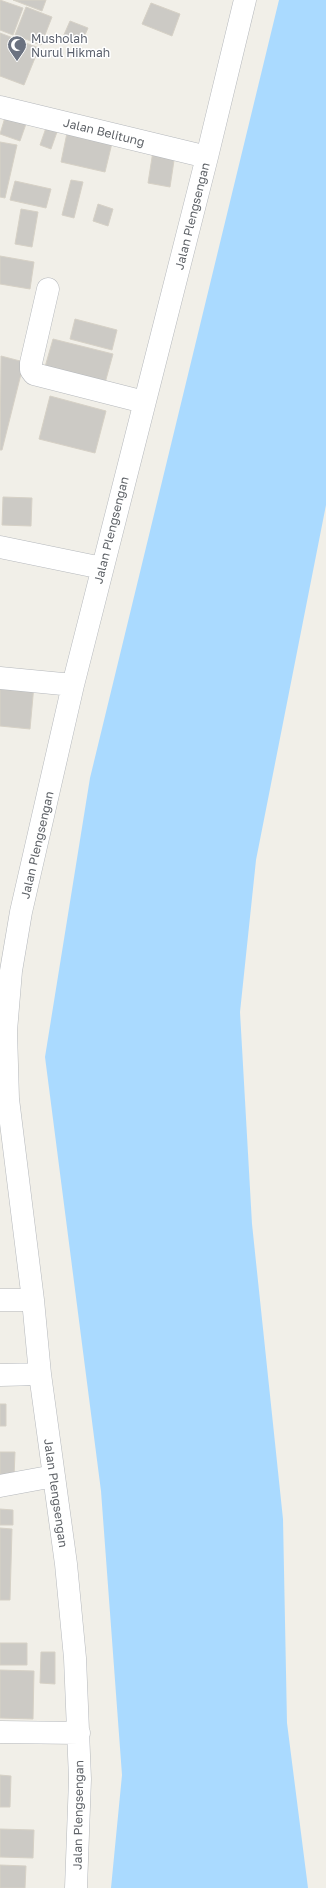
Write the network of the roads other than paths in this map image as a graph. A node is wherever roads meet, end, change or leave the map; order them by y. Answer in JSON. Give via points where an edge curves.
{"nodes":[{"id":1,"x":245,"y":0,"type":"edge"},
{"id":2,"x":0,"y":107,"type":"edge"},
{"id":3,"x":207,"y":157,"type":"junction"},
{"id":4,"x":48,"y":289,"type":"dead end"},
{"id":5,"x":144,"y":402,"type":"junction"},
{"id":6,"x":0,"y":548,"type":"edge"},
{"id":7,"x":102,"y":568,"type":"junction"},
{"id":8,"x":0,"y":678,"type":"edge"},
{"id":9,"x":73,"y":686,"type":"junction"},
{"id":10,"x":0,"y":1300,"type":"edge"},
{"id":11,"x":33,"y":1300,"type":"junction"},
{"id":12,"x":40,"y":1374,"type":"junction"},
{"id":13,"x":0,"y":1375,"type":"edge"},
{"id":14,"x":54,"y":1476,"type":"junction"},
{"id":15,"x":0,"y":1486,"type":"edge"},
{"id":16,"x":0,"y":1732,"type":"edge"},
{"id":17,"x":79,"y":1733,"type":"junction"},
{"id":18,"x":76,"y":1888,"type":"edge"}],
"edges":[{"from":1,"to":3,"type":"street","name":"Jalan Plengsengan"},
{"from":2,"to":3,"type":"street","name":"Jalan Belitung"},
{"from":3,"to":5,"type":"street","name":"Jalan Plengsengan"},
{"from":4,"to":5,"type":"street","via":[[31,363],[34,374]]},
{"from":5,"to":7,"type":"street","name":"Jalan Plengsengan"},
{"from":6,"to":7,"type":"street"},
{"from":7,"to":9,"type":"street","name":"Jalan Plengsengan"},
{"from":8,"to":9,"type":"street"},
{"from":9,"to":11,"type":"street","name":"Jalan Plengsengan","via":[[22,912],[11,971],[6,1031],[8,1099]]},
{"from":10,"to":11,"type":"street"},
{"from":11,"to":12,"type":"street","name":"Jalan Plengsengan"},
{"from":12,"to":13,"type":"street"},
{"from":12,"to":14,"type":"street","name":"Jalan Plengsengan"},
{"from":14,"to":15,"type":"street"},
{"from":14,"to":17,"type":"street","name":"Jalan Plengsengan","via":[[66,1564]]},
{"from":16,"to":17,"type":"street"},
{"from":17,"to":18,"type":"street","name":"Jalan Plengsengan"}]}
